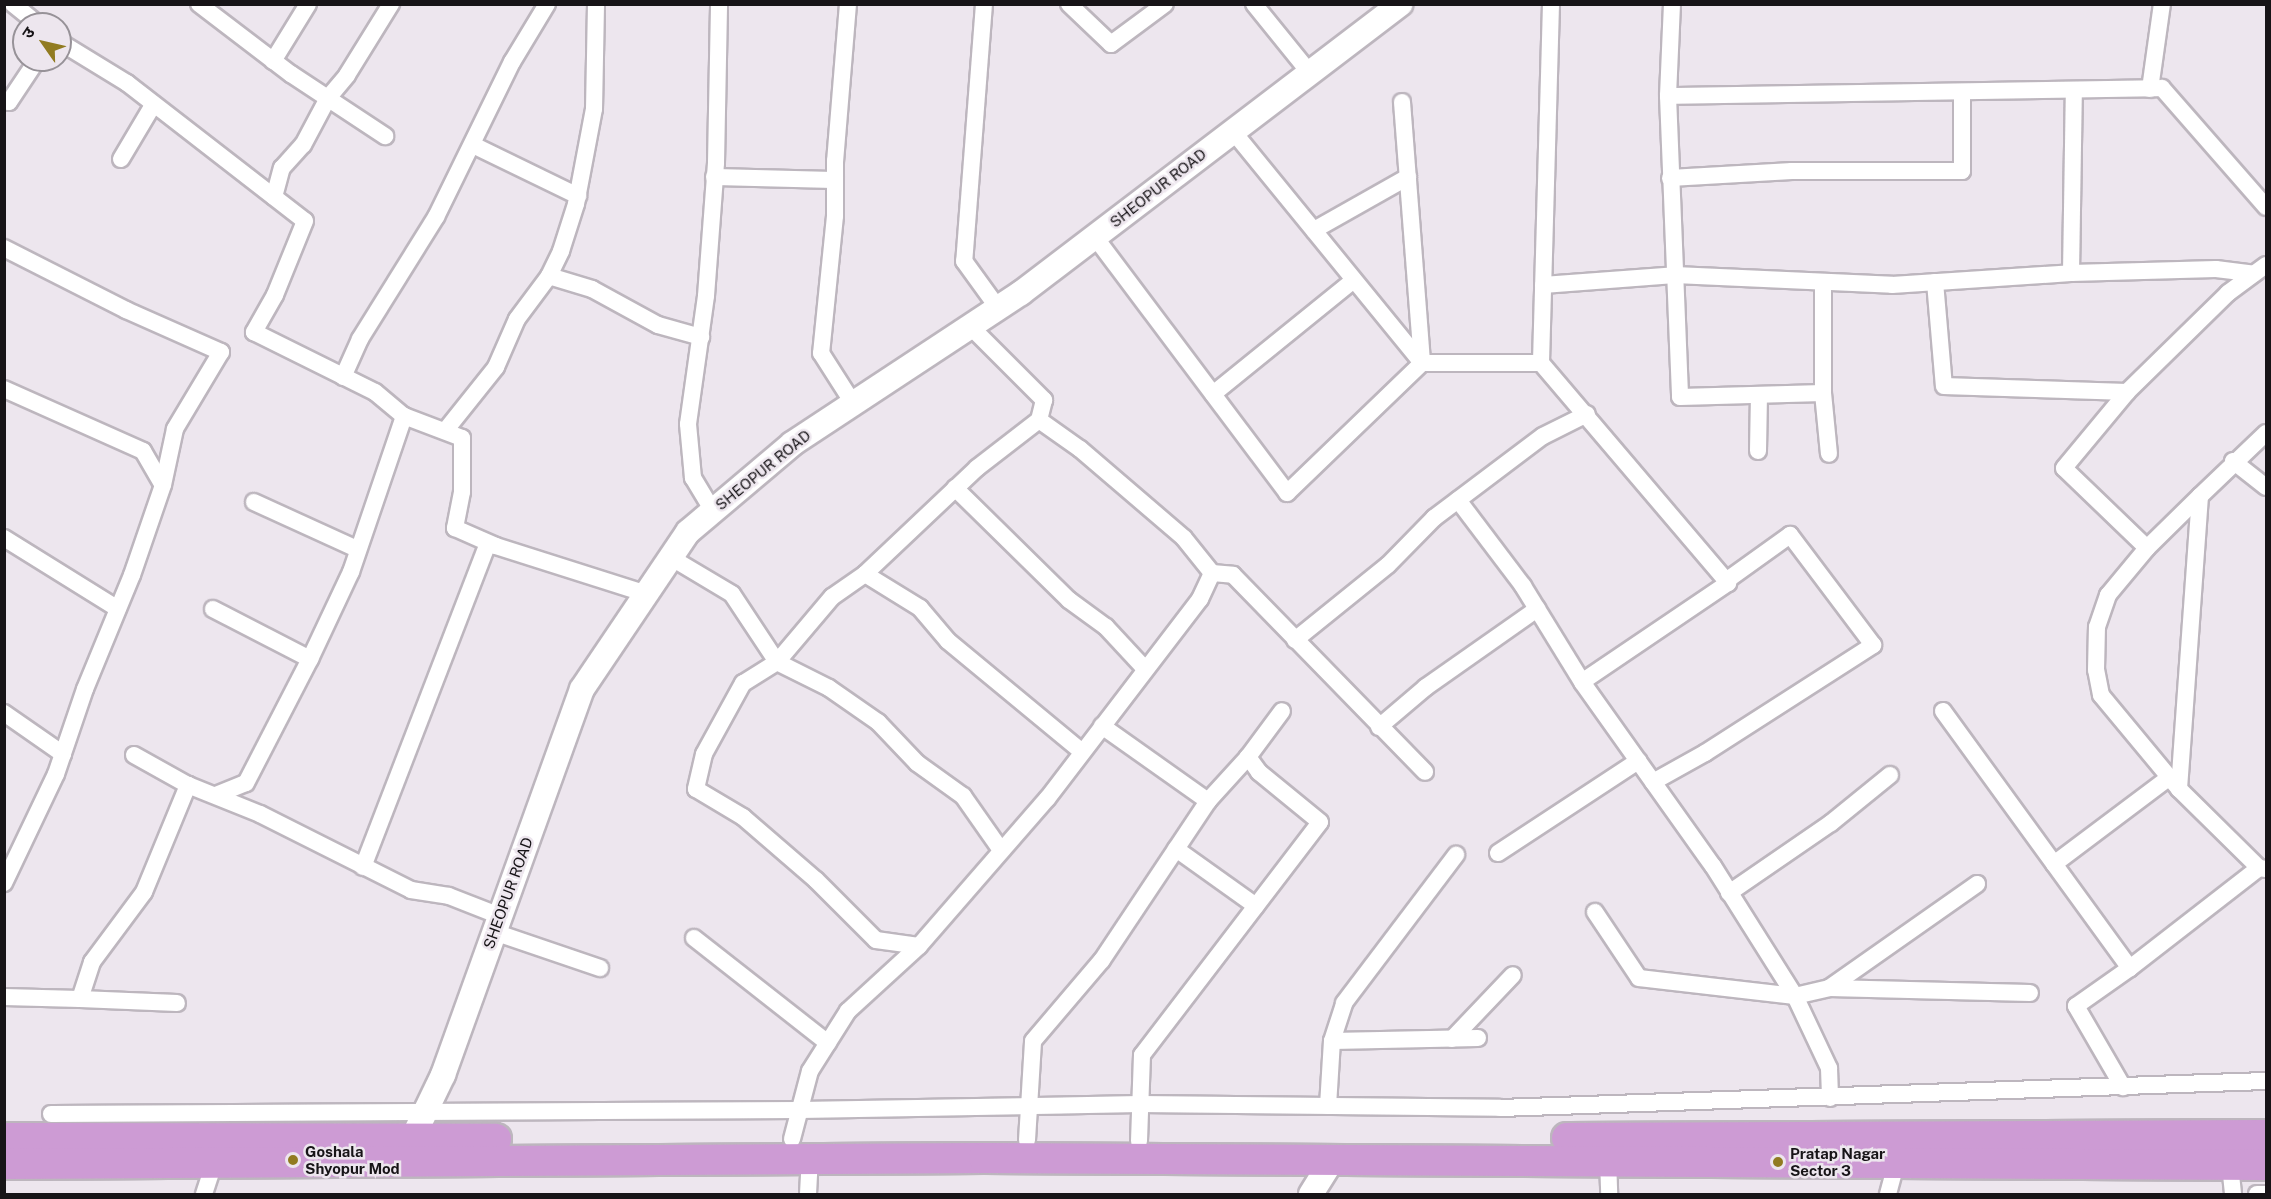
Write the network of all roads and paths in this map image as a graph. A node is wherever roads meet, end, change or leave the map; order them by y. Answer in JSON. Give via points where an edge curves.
{"nodes":[{"id":1,"x":308,"y":4,"type":"edge"},
{"id":2,"x":391,"y":4,"type":"edge"},
{"id":3,"x":547,"y":4,"type":"edge"},
{"id":4,"x":596,"y":4,"type":"edge"},
{"id":5,"x":718,"y":4,"type":"edge"},
{"id":6,"x":848,"y":4,"type":"edge"},
{"id":7,"x":984,"y":4,"type":"edge"},
{"id":8,"x":1069,"y":4,"type":"edge"},
{"id":9,"x":1165,"y":4,"type":"edge"},
{"id":10,"x":1254,"y":4,"type":"edge"},
{"id":11,"x":1551,"y":4,"type":"edge"},
{"id":12,"x":1672,"y":4,"type":"edge"},
{"id":13,"x":2162,"y":4,"type":"edge"},
{"id":14,"x":203,"y":6,"type":"edge"},
{"id":15,"x":1394,"y":7,"type":"edge"},
{"id":16,"x":72,"y":49,"type":"edge"},
{"id":17,"x":273,"y":61,"type":"junction"},
{"id":18,"x":29,"y":72,"type":"edge"},
{"id":19,"x":1309,"y":72,"type":"junction"},
{"id":20,"x":2150,"y":89,"type":"junction"},
{"id":21,"x":2074,"y":91,"type":"junction"},
{"id":22,"x":1962,"y":94,"type":"junction"},
{"id":23,"x":1668,"y":96,"type":"junction"},
{"id":24,"x":328,"y":98,"type":"junction"},
{"id":25,"x":4,"y":101,"type":"edge"},
{"id":26,"x":1402,"y":102,"type":"dead end"},
{"id":27,"x":153,"y":105,"type":"junction"},
{"id":28,"x":1232,"y":130,"type":"junction"},
{"id":29,"x":385,"y":136,"type":"dead end"},
{"id":30,"x":473,"y":145,"type":"junction"},
{"id":31,"x":121,"y":159,"type":"dead end"},
{"id":32,"x":714,"y":177,"type":"junction"},
{"id":33,"x":1408,"y":177,"type":"junction"},
{"id":34,"x":1670,"y":178,"type":"junction"},
{"id":35,"x":835,"y":180,"type":"junction"},
{"id":36,"x":578,"y":196,"type":"junction"},
{"id":37,"x":273,"y":197,"type":"junction"},
{"id":38,"x":2266,"y":207,"type":"edge"},
{"id":39,"x":1314,"y":230,"type":"junction"},
{"id":40,"x":1095,"y":237,"type":"junction"},
{"id":41,"x":4,"y":248,"type":"edge"},
{"id":42,"x":2260,"y":270,"type":"edge"},
{"id":43,"x":2071,"y":273,"type":"junction"},
{"id":44,"x":1674,"y":275,"type":"junction"},
{"id":45,"x":549,"y":276,"type":"junction"},
{"id":46,"x":1354,"y":280,"type":"junction"},
{"id":47,"x":1823,"y":282,"type":"junction"},
{"id":48,"x":1935,"y":282,"type":"junction"},
{"id":49,"x":1544,"y":285,"type":"junction"},
{"id":50,"x":998,"y":308,"type":"junction"},
{"id":51,"x":970,"y":326,"type":"junction"},
{"id":52,"x":701,"y":337,"type":"junction"},
{"id":53,"x":1422,"y":363,"type":"junction"},
{"id":54,"x":1541,"y":363,"type":"junction"},
{"id":55,"x":343,"y":377,"type":"junction"},
{"id":56,"x":4,"y":389,"type":"edge"},
{"id":57,"x":2127,"y":392,"type":"junction"},
{"id":58,"x":1823,"y":393,"type":"junction"},
{"id":59,"x":1213,"y":394,"type":"junction"},
{"id":60,"x":1759,"y":396,"type":"junction"},
{"id":61,"x":853,"y":403,"type":"junction"},
{"id":62,"x":1587,"y":414,"type":"junction"},
{"id":63,"x":404,"y":417,"type":"junction"},
{"id":64,"x":1039,"y":420,"type":"junction"},
{"id":65,"x":445,"y":431,"type":"junction"},
{"id":66,"x":2266,"y":433,"type":"edge"},
{"id":67,"x":1758,"y":451,"type":"dead end"},
{"id":68,"x":1829,"y":454,"type":"dead end"},
{"id":69,"x":2233,"y":461,"type":"junction"},
{"id":70,"x":163,"y":484,"type":"junction"},
{"id":71,"x":2266,"y":487,"type":"edge"},
{"id":72,"x":955,"y":488,"type":"junction"},
{"id":73,"x":2200,"y":496,"type":"junction"},
{"id":74,"x":1458,"y":500,"type":"junction"},
{"id":75,"x":254,"y":502,"type":"dead end"},
{"id":76,"x":713,"y":511,"type":"junction"},
{"id":77,"x":4,"y":538,"type":"edge"},
{"id":78,"x":488,"y":543,"type":"junction"},
{"id":79,"x":2147,"y":548,"type":"junction"},
{"id":80,"x":357,"y":549,"type":"junction"},
{"id":81,"x":670,"y":557,"type":"junction"},
{"id":82,"x":1212,"y":573,"type":"junction"},
{"id":83,"x":865,"y":574,"type":"junction"},
{"id":84,"x":1726,"y":581,"type":"junction"},
{"id":85,"x":644,"y":593,"type":"junction"},
{"id":86,"x":118,"y":609,"type":"junction"},
{"id":87,"x":213,"y":609,"type":"dead end"},
{"id":88,"x":1537,"y":609,"type":"junction"},
{"id":89,"x":1295,"y":640,"type":"junction"},
{"id":90,"x":310,"y":659,"type":"junction"},
{"id":91,"x":777,"y":662,"type":"junction"},
{"id":92,"x":1145,"y":669,"type":"junction"},
{"id":93,"x":1582,"y":682,"type":"junction"},
{"id":94,"x":1282,"y":711,"type":"dead end"},
{"id":95,"x":1943,"y":711,"type":"dead end"},
{"id":96,"x":4,"y":713,"type":"edge"},
{"id":97,"x":1102,"y":726,"type":"junction"},
{"id":98,"x":1379,"y":727,"type":"junction"},
{"id":99,"x":1082,"y":752,"type":"junction"},
{"id":100,"x":63,"y":754,"type":"junction"},
{"id":101,"x":134,"y":755,"type":"dead end"},
{"id":102,"x":1248,"y":757,"type":"junction"},
{"id":103,"x":1638,"y":761,"type":"junction"},
{"id":104,"x":1425,"y":772,"type":"dead end"},
{"id":105,"x":1890,"y":775,"type":"dead end"},
{"id":106,"x":1653,"y":782,"type":"junction"},
{"id":107,"x":2175,"y":783,"type":"junction"},
{"id":108,"x":188,"y":785,"type":"junction"},
{"id":109,"x":216,"y":795,"type":"junction"},
{"id":110,"x":1208,"y":801,"type":"junction"},
{"id":111,"x":1176,"y":849,"type":"junction"},
{"id":112,"x":1001,"y":850,"type":"junction"},
{"id":113,"x":1498,"y":854,"type":"dead end"},
{"id":114,"x":1456,"y":855,"type":"dead end"},
{"id":115,"x":2054,"y":864,"type":"junction"},
{"id":116,"x":363,"y":867,"type":"junction"},
{"id":117,"x":2263,"y":868,"type":"edge"},
{"id":118,"x":4,"y":884,"type":"edge"},
{"id":119,"x":1977,"y":884,"type":"dead end"},
{"id":120,"x":1729,"y":893,"type":"junction"},
{"id":121,"x":1256,"y":906,"type":"junction"},
{"id":122,"x":1595,"y":912,"type":"dead end"},
{"id":123,"x":497,"y":924,"type":"junction"},
{"id":124,"x":694,"y":938,"type":"dead end"},
{"id":125,"x":919,"y":946,"type":"junction"},
{"id":126,"x":600,"y":968,"type":"dead end"},
{"id":127,"x":2130,"y":968,"type":"junction"},
{"id":128,"x":1513,"y":975,"type":"dead end"},
{"id":129,"x":1829,"y":988,"type":"junction"},
{"id":130,"x":2030,"y":993,"type":"dead end"},
{"id":131,"x":1795,"y":996,"type":"junction"},
{"id":132,"x":4,"y":997,"type":"edge"},
{"id":133,"x":80,"y":999,"type":"junction"},
{"id":134,"x":177,"y":1003,"type":"dead end"},
{"id":135,"x":1479,"y":1038,"type":"dead end"},
{"id":136,"x":1452,"y":1039,"type":"junction"},
{"id":137,"x":1332,"y":1041,"type":"junction"},
{"id":138,"x":828,"y":1043,"type":"junction"},
{"id":139,"x":2266,"y":1081,"type":"edge"},
{"id":140,"x":2123,"y":1086,"type":"junction"},
{"id":141,"x":1830,"y":1098,"type":"junction"},
{"id":142,"x":1140,"y":1104,"type":"junction"},
{"id":143,"x":1028,"y":1106,"type":"junction"},
{"id":144,"x":1329,"y":1106,"type":"junction"},
{"id":145,"x":426,"y":1109,"type":"junction"},
{"id":146,"x":800,"y":1110,"type":"junction"},
{"id":147,"x":51,"y":1114,"type":"dead end"},
{"id":148,"x":2266,"y":1136,"type":"edge"},
{"id":149,"x":4,"y":1138,"type":"edge"},
{"id":150,"x":1027,"y":1140,"type":"junction"},
{"id":151,"x":1139,"y":1141,"type":"junction"},
{"id":152,"x":407,"y":1149,"type":"junction"},
{"id":153,"x":801,"y":1149,"type":"junction"},
{"id":154,"x":1608,"y":1159,"type":"junction"},
{"id":155,"x":214,"y":1160,"type":"junction"},
{"id":156,"x":1332,"y":1160,"type":"junction"},
{"id":157,"x":4,"y":1164,"type":"edge"},
{"id":158,"x":1896,"y":1164,"type":"junction"},
{"id":159,"x":2230,"y":1165,"type":"junction"},
{"id":160,"x":2266,"y":1165,"type":"edge"},
{"id":161,"x":204,"y":1194,"type":"edge"},
{"id":162,"x":808,"y":1194,"type":"edge"},
{"id":163,"x":1311,"y":1194,"type":"edge"},
{"id":164,"x":1609,"y":1194,"type":"edge"},
{"id":165,"x":1888,"y":1194,"type":"edge"},
{"id":166,"x":2233,"y":1194,"type":"edge"},
{"id":167,"x":2257,"y":1194,"type":"edge"},
{"id":168,"x":2266,"y":1194,"type":"edge"}],
"edges":[{"from":1,"to":17,"type":"street"},
{"from":2,"to":24,"type":"street"},
{"from":3,"to":30,"type":"street","via":[[512,62]]},
{"from":4,"to":36,"type":"street","via":[[594,109]]},
{"from":5,"to":32,"type":"street"},
{"from":6,"to":35,"type":"street"},
{"from":7,"to":50,"type":"street","via":[[964,261]]},
{"from":8,"to":9,"type":"street","via":[[1111,44]]},
{"from":10,"to":19,"type":"street"},
{"from":11,"to":49,"type":"street"},
{"from":12,"to":23,"type":"street"},
{"from":13,"to":20,"type":"street"},
{"from":14,"to":17,"type":"street"},
{"from":15,"to":19,"type":"street","name":"SHEOPUR ROAD"},
{"from":16,"to":27,"type":"street","via":[[127,83]]},
{"from":17,"to":24,"type":"street"},
{"from":18,"to":25,"type":"street","via":[[9,102]]},
{"from":19,"to":28,"type":"street","name":"SHEOPUR ROAD"},
{"from":20,"to":21,"type":"street"},
{"from":20,"to":38,"type":"street","via":[[2162,88]]},
{"from":21,"to":22,"type":"street"},
{"from":21,"to":43,"type":"street"},
{"from":22,"to":23,"type":"street"},
{"from":22,"to":34,"type":"street","via":[[1962,171],[1792,171]]},
{"from":23,"to":34,"type":"street"},
{"from":24,"to":29,"type":"street"},
{"from":24,"to":37,"type":"street","via":[[303,145],[282,168]]},
{"from":26,"to":33,"type":"street"},
{"from":27,"to":31,"type":"street"},
{"from":27,"to":37,"type":"street"},
{"from":28,"to":39,"type":"street"},
{"from":28,"to":40,"type":"street","name":"SHEOPUR ROAD"},
{"from":30,"to":36,"type":"street"},
{"from":30,"to":55,"type":"street","via":[[436,217],[360,339]]},
{"from":32,"to":35,"type":"street"},
{"from":32,"to":52,"type":"street"},
{"from":33,"to":39,"type":"street"},
{"from":33,"to":53,"type":"street"},
{"from":34,"to":44,"type":"street"},
{"from":35,"to":61,"type":"street","via":[[821,353]]},
{"from":36,"to":45,"type":"street"},
{"from":37,"to":55,"type":"street","via":[[305,221],[275,295],[255,332]]},
{"from":39,"to":46,"type":"street"},
{"from":40,"to":50,"type":"street","name":"SHEOPUR ROAD"},
{"from":40,"to":59,"type":"street"},
{"from":41,"to":70,"type":"street","via":[[126,310],[221,351],[175,429]]},
{"from":42,"to":43,"type":"street"},
{"from":42,"to":57,"type":"street","via":[[2228,293]]},
{"from":43,"to":48,"type":"street"},
{"from":44,"to":47,"type":"street"},
{"from":44,"to":49,"type":"street"},
{"from":44,"to":60,"type":"street","via":[[1680,397]]},
{"from":45,"to":52,"type":"street","via":[[592,289],[658,325]]},
{"from":45,"to":65,"type":"street","via":[[517,319],[496,367]]},
{"from":46,"to":53,"type":"street"},
{"from":46,"to":59,"type":"street"},
{"from":47,"to":48,"type":"street"},
{"from":47,"to":58,"type":"street"},
{"from":48,"to":57,"type":"street","via":[[1944,386]]},
{"from":49,"to":54,"type":"street"},
{"from":50,"to":51,"type":"street","name":"SHEOPUR ROAD"},
{"from":51,"to":61,"type":"street","name":"SHEOPUR ROAD"},
{"from":51,"to":64,"type":"street","via":[[1044,400]]},
{"from":52,"to":76,"type":"street","via":[[688,424],[693,478]]},
{"from":53,"to":54,"type":"street"},
{"from":53,"to":59,"type":"street","via":[[1287,493]]},
{"from":54,"to":62,"type":"street"},
{"from":55,"to":63,"type":"street","via":[[375,392]]},
{"from":56,"to":70,"type":"street","via":[[143,452]]},
{"from":57,"to":79,"type":"street","via":[[2064,468]]},
{"from":58,"to":60,"type":"street"},
{"from":58,"to":68,"type":"street"},
{"from":60,"to":67,"type":"street"},
{"from":61,"to":76,"type":"street","name":"SHEOPUR ROAD","via":[[792,444]]},
{"from":62,"to":74,"type":"street","via":[[1543,436]]},
{"from":62,"to":84,"type":"street"},
{"from":63,"to":65,"type":"street"},
{"from":63,"to":80,"type":"street"},
{"from":64,"to":72,"type":"street"},
{"from":64,"to":82,"type":"street","via":[[1080,449],[1184,538]]},
{"from":65,"to":78,"type":"street","via":[[462,438],[462,492],[455,528]]},
{"from":66,"to":69,"type":"street"},
{"from":69,"to":71,"type":"street"},
{"from":69,"to":73,"type":"street"},
{"from":70,"to":86,"type":"street"},
{"from":72,"to":83,"type":"street"},
{"from":72,"to":92,"type":"street","via":[[1069,600],[1106,627]]},
{"from":73,"to":79,"type":"street"},
{"from":73,"to":107,"type":"street"},
{"from":74,"to":88,"type":"street"},
{"from":74,"to":89,"type":"street","via":[[1388,565]]},
{"from":75,"to":80,"type":"street"},
{"from":76,"to":81,"type":"street","name":"SHEOPUR ROAD","via":[[688,532]]},
{"from":77,"to":86,"type":"street"},
{"from":78,"to":85,"type":"street"},
{"from":78,"to":116,"type":"street"},
{"from":79,"to":107,"type":"street","via":[[2108,595],[2097,627],[2096,670],[2101,695]]},
{"from":80,"to":90,"type":"street","via":[[351,572]]},
{"from":81,"to":85,"type":"street","name":"SHEOPUR ROAD"},
{"from":81,"to":91,"type":"street","via":[[732,594]]},
{"from":82,"to":89,"type":"street","via":[[1233,575]]},
{"from":82,"to":92,"type":"street","via":[[1200,599]]},
{"from":83,"to":91,"type":"street","via":[[832,597]]},
{"from":83,"to":99,"type":"street","via":[[920,608],[948,641]]},
{"from":84,"to":93,"type":"street"},
{"from":84,"to":106,"type":"street","via":[[1790,535],[1873,645]]},
{"from":85,"to":123,"type":"street","name":"SHEOPUR ROAD","via":[[582,689]]},
{"from":86,"to":100,"type":"street"},
{"from":87,"to":90,"type":"street"},
{"from":88,"to":93,"type":"street"},
{"from":88,"to":98,"type":"street","via":[[1426,687]]},
{"from":89,"to":98,"type":"street"},
{"from":90,"to":109,"type":"street","via":[[246,783]]},
{"from":91,"to":112,"type":"street","via":[[829,688],[878,722],[917,764],[963,796]]},
{"from":91,"to":125,"type":"street","via":[[743,683],[704,754],[696,789],[751,824],[816,880],[876,940]]},
{"from":92,"to":97,"type":"street"},
{"from":93,"to":103,"type":"street"},
{"from":94,"to":102,"type":"street"},
{"from":95,"to":115,"type":"street"},
{"from":96,"to":100,"type":"street"},
{"from":97,"to":99,"type":"street"},
{"from":97,"to":110,"type":"street"},
{"from":98,"to":104,"type":"street"},
{"from":99,"to":112,"type":"street"},
{"from":100,"to":118,"type":"street"},
{"from":101,"to":108,"type":"street"},
{"from":102,"to":110,"type":"street"},
{"from":102,"to":121,"type":"street","via":[[1259,772],[1320,822]]},
{"from":103,"to":106,"type":"street"},
{"from":103,"to":113,"type":"street"},
{"from":105,"to":120,"type":"street","via":[[1831,823]]},
{"from":106,"to":120,"type":"street"},
{"from":107,"to":115,"type":"street"},
{"from":107,"to":117,"type":"street"},
{"from":108,"to":109,"type":"street"},
{"from":108,"to":133,"type":"street","via":[[144,892],[92,963]]},
{"from":109,"to":116,"type":"street"},
{"from":110,"to":111,"type":"street"},
{"from":111,"to":121,"type":"street"},
{"from":111,"to":143,"type":"street","via":[[1102,960],[1033,1041]]},
{"from":112,"to":125,"type":"street"},
{"from":114,"to":137,"type":"street","via":[[1344,1003]]},
{"from":115,"to":127,"type":"street"},
{"from":116,"to":123,"type":"street","via":[[411,890],[449,896]]},
{"from":117,"to":127,"type":"street"},
{"from":119,"to":129,"type":"street"},
{"from":120,"to":131,"type":"street"},
{"from":121,"to":142,"type":"street","via":[[1142,1055]]},
{"from":122,"to":131,"type":"street","via":[[1639,978]]},
{"from":123,"to":126,"type":"street"},
{"from":123,"to":145,"type":"street","name":"SHEOPUR ROAD","via":[[443,1075]]},
{"from":124,"to":138,"type":"street"},
{"from":125,"to":138,"type":"street","via":[[848,1011]]},
{"from":127,"to":140,"type":"street","via":[[2076,1006]]},
{"from":128,"to":136,"type":"street"},
{"from":129,"to":130,"type":"street"},
{"from":129,"to":131,"type":"street"},
{"from":131,"to":141,"type":"street","via":[[1829,1068]]},
{"from":132,"to":133,"type":"street"},
{"from":133,"to":134,"type":"street"},
{"from":135,"to":136,"type":"street"},
{"from":136,"to":137,"type":"street"},
{"from":137,"to":144,"type":"street"},
{"from":138,"to":146,"type":"street","via":[[810,1071]]},
{"from":139,"to":140,"type":"street"},
{"from":140,"to":141,"type":"street"},
{"from":141,"to":144,"type":"street","via":[[1500,1108]]},
{"from":142,"to":143,"type":"street"},
{"from":142,"to":144,"type":"street"},
{"from":142,"to":151,"type":"street"},
{"from":143,"to":146,"type":"street"},
{"from":143,"to":150,"type":"street"},
{"from":145,"to":146,"type":"street"},
{"from":145,"to":147,"type":"street"},
{"from":145,"to":152,"type":"street","name":"SHEOPUR ROAD"},
{"from":146,"to":153,"type":"street"},
{"from":148,"to":151,"type":"highway"},
{"from":149,"to":152,"type":"highway"},
{"from":150,"to":151,"type":"highway"},
{"from":150,"to":153,"type":"highway"},
{"from":152,"to":153,"type":"highway"},
{"from":152,"to":155,"type":"highway"},
{"from":153,"to":156,"type":"highway"},
{"from":153,"to":162,"type":"street"},
{"from":154,"to":156,"type":"highway"},
{"from":154,"to":158,"type":"highway"},
{"from":154,"to":164,"type":"street"},
{"from":155,"to":157,"type":"highway"},
{"from":155,"to":161,"type":"street"},
{"from":156,"to":163,"type":"street"},
{"from":158,"to":159,"type":"highway"},
{"from":158,"to":165,"type":"street"},
{"from":159,"to":160,"type":"highway"},
{"from":159,"to":166,"type":"street"},
{"from":167,"to":168,"type":"street"}]}
